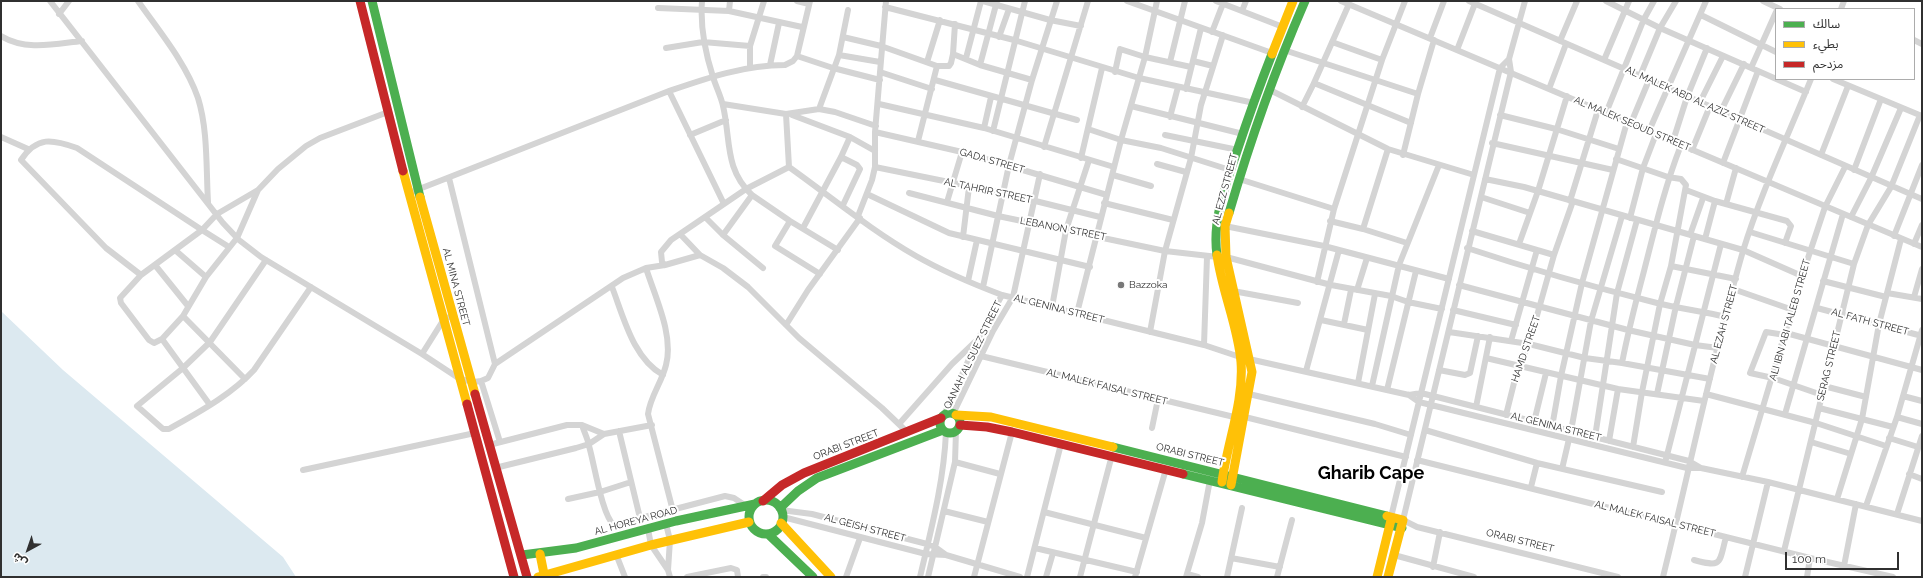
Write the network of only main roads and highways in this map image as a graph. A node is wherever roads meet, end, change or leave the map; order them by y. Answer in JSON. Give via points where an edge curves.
{"nodes":[{"id":1,"x":360,"y":1,"type":"edge"},
{"id":2,"x":372,"y":1,"type":"edge"},
{"id":3,"x":1293,"y":1,"type":"edge"},
{"id":4,"x":1306,"y":1,"type":"edge"},
{"id":5,"x":1222,"y":257,"type":"junction"},
{"id":6,"x":448,"y":318,"type":"junction"},
{"id":7,"x":1245,"y":357,"type":"junction"},
{"id":8,"x":954,"y":414,"type":"junction"},
{"id":9,"x":942,"y":416,"type":"junction"},
{"id":10,"x":958,"y":428,"type":"junction"},
{"id":11,"x":945,"y":431,"type":"junction"},
{"id":12,"x":1222,"y":478,"type":"junction"},
{"id":13,"x":1232,"y":481,"type":"junction"},
{"id":14,"x":754,"y":504,"type":"junction"},
{"id":15,"x":781,"y":515,"type":"junction"},
{"id":16,"x":1391,"y":521,"type":"junction"},
{"id":17,"x":750,"y":522,"type":"junction"},
{"id":18,"x":768,"y":534,"type":"junction"},
{"id":19,"x":540,"y":554,"type":"junction"},
{"id":20,"x":522,"y":555,"type":"junction"},
{"id":21,"x":560,"y":573,"type":"edge"},
{"id":22,"x":541,"y":576,"type":"edge"},
{"id":23,"x":514,"y":577,"type":"edge"},
{"id":24,"x":527,"y":577,"type":"edge"},
{"id":25,"x":813,"y":577,"type":"edge"},
{"id":26,"x":831,"y":577,"type":"edge"},
{"id":27,"x":1376,"y":577,"type":"edge"},
{"id":28,"x":1388,"y":577,"type":"edge"}],
"edges":[{"from":1,"to":6,"type":"main road","name":"AL MINA STREET","via":[[409,193]]},
{"from":2,"to":6,"type":"main road","name":"AL MINA STREET"},
{"from":3,"to":5,"type":"main road","name":"AL EZZ STREET","via":[[1230,170],[1216,226],[1216,240]]},
{"from":4,"to":5,"type":"main road","name":"AL EZZ STREET","via":[[1284,50],[1246,154],[1225,226]]},
{"from":5,"to":7,"type":"main road","name":"AL EZZ STREET"},
{"from":5,"to":7,"type":"main road","name":"AL EZZ STREET","via":[[1233,291]]},
{"from":6,"to":20,"type":"main road","name":"AL MINA STREET","via":[[471,382]]},
{"from":6,"to":23,"type":"main road","name":"AL MINA STREET","via":[[460,379]]},
{"from":7,"to":12,"type":"main road","name":"AL EZZ STREET"},
{"from":7,"to":13,"type":"main road","name":"AL EZZ STREET","via":[[1252,375]]},
{"from":8,"to":9,"type":"main road"},
{"from":8,"to":10,"type":"main road","via":[[960,421]]},
{"from":8,"to":12,"type":"main road","name":"ORABI STREET","via":[[991,417]]},
{"from":9,"to":11,"type":"main road","via":[[940,424]]},
{"from":9,"to":14,"type":"main road","name":"ORABI STREET","via":[[804,473]]},
{"from":10,"to":11,"type":"main road","via":[[952,433]]},
{"from":10,"to":12,"type":"main road","name":"ORABI STREET","via":[[987,427],[1210,480]]},
{"from":11,"to":15,"type":"main road","name":"ORABI STREET","via":[[817,478],[798,491]]},
{"from":12,"to":13,"type":"main road","name":"ORABI STREET"},
{"from":13,"to":16,"type":"main road","name":"ORABI STREET"},
{"from":14,"to":15,"type":"main road","via":[[773,502]]},
{"from":14,"to":17,"type":"main road","via":[[750,510]]},
{"from":14,"to":19,"type":"main road","name":"AL HOREYA ROAD","via":[[578,548]]},
{"from":15,"to":18,"type":"main road","via":[[778,530]]},
{"from":15,"to":26,"type":"main road"},
{"from":16,"to":27,"type":"main road"},
{"from":16,"to":28,"type":"main road","name":"ORABI STREET","via":[[1403,524]]},
{"from":17,"to":18,"type":"main road","via":[[755,530]]},
{"from":17,"to":21,"type":"main road","via":[[616,554]]},
{"from":18,"to":25,"type":"main road"},
{"from":19,"to":20,"type":"main road","name":"AL HOREYA ROAD"},
{"from":19,"to":22,"type":"main road"},
{"from":20,"to":24,"type":"main road","name":"AL MINA STREET"},
{"from":21,"to":22,"type":"main road"}]}
